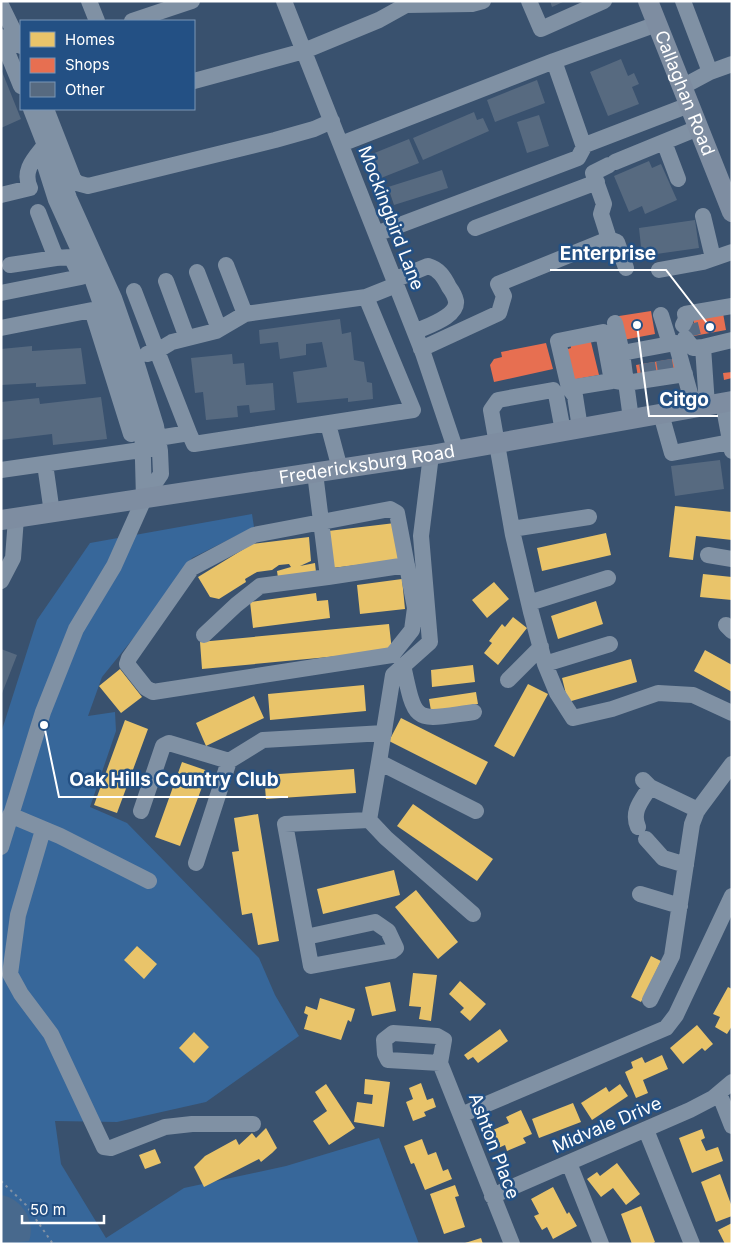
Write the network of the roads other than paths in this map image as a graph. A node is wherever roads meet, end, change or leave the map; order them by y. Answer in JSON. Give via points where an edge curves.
{"nodes":[{"id":1,"x":90,"y":1,"type":"edge"},
{"id":2,"x":192,"y":1,"type":"edge"},
{"id":3,"x":284,"y":1,"type":"edge"},
{"id":4,"x":483,"y":1,"type":"edge"},
{"id":5,"x":530,"y":1,"type":"edge"},
{"id":6,"x":604,"y":1,"type":"edge"},
{"id":7,"x":648,"y":1,"type":"edge"},
{"id":8,"x":683,"y":1,"type":"edge"},
{"id":9,"x":407,"y":3,"type":"edge"},
{"id":10,"x":1,"y":5,"type":"edge"},
{"id":11,"x":97,"y":20,"type":"edge"},
{"id":12,"x":135,"y":20,"type":"edge"},
{"id":13,"x":657,"y":24,"type":"junction"},
{"id":14,"x":1,"y":37,"type":"edge"},
{"id":15,"x":20,"y":44,"type":"edge"},
{"id":16,"x":304,"y":51,"type":"junction"},
{"id":17,"x":554,"y":61,"type":"junction"},
{"id":18,"x":732,"y":64,"type":"edge"},
{"id":19,"x":710,"y":72,"type":"junction"},
{"id":20,"x":195,"y":81,"type":"edge"},
{"id":21,"x":20,"y":84,"type":"edge"},
{"id":22,"x":685,"y":96,"type":"junction"},
{"id":23,"x":31,"y":110,"type":"edge"},
{"id":24,"x":46,"y":110,"type":"edge"},
{"id":25,"x":332,"y":121,"type":"junction"},
{"id":26,"x":698,"y":128,"type":"junction"},
{"id":27,"x":664,"y":142,"type":"junction"},
{"id":28,"x":341,"y":144,"type":"junction"},
{"id":29,"x":45,"y":145,"type":"junction"},
{"id":30,"x":584,"y":147,"type":"junction"},
{"id":31,"x":725,"y":176,"type":"edge"},
{"id":32,"x":678,"y":179,"type":"dead end"},
{"id":33,"x":57,"y":182,"type":"junction"},
{"id":34,"x":597,"y":182,"type":"junction"},
{"id":35,"x":30,"y":188,"type":"junction"},
{"id":36,"x":1,"y":195,"type":"edge"},
{"id":37,"x":38,"y":212,"type":"dead end"},
{"id":38,"x":732,"y":212,"type":"edge"},
{"id":39,"x":703,"y":216,"type":"dead end"},
{"id":40,"x":475,"y":228,"type":"dead end"},
{"id":41,"x":376,"y":234,"type":"junction"},
{"id":42,"x":609,"y":239,"type":"junction"},
{"id":43,"x":732,"y":252,"type":"edge"},
{"id":44,"x":56,"y":258,"type":"junction"},
{"id":45,"x":713,"y":258,"type":"junction"},
{"id":46,"x":10,"y":265,"type":"dead end"},
{"id":47,"x":226,"y":266,"type":"dead end"},
{"id":48,"x":626,"y":268,"type":"dead end"},
{"id":49,"x":659,"y":270,"type":"dead end"},
{"id":50,"x":197,"y":272,"type":"dead end"},
{"id":51,"x":91,"y":274,"type":"junction"},
{"id":52,"x":166,"y":280,"type":"dead end"},
{"id":53,"x":395,"y":283,"type":"junction"},
{"id":54,"x":134,"y":291,"type":"dead end"},
{"id":55,"x":1,"y":293,"type":"edge"},
{"id":56,"x":366,"y":297,"type":"junction"},
{"id":57,"x":732,"y":306,"type":"edge"},
{"id":58,"x":92,"y":310,"type":"junction"},
{"id":59,"x":245,"y":314,"type":"junction"},
{"id":60,"x":661,"y":315,"type":"dead end"},
{"id":61,"x":615,"y":323,"type":"dead end"},
{"id":62,"x":1,"y":328,"type":"edge"},
{"id":63,"x":219,"y":329,"type":"junction"},
{"id":64,"x":414,"y":332,"type":"junction"},
{"id":65,"x":690,"y":333,"type":"junction"},
{"id":66,"x":187,"y":338,"type":"junction"},
{"id":67,"x":732,"y":340,"type":"edge"},
{"id":68,"x":421,"y":349,"type":"junction"},
{"id":69,"x":157,"y":351,"type":"junction"},
{"id":70,"x":622,"y":353,"type":"junction"},
{"id":71,"x":122,"y":360,"type":"junction"},
{"id":72,"x":666,"y":360,"type":"junction"},
{"id":73,"x":647,"y":367,"type":"junction"},
{"id":74,"x":685,"y":374,"type":"junction"},
{"id":75,"x":619,"y":382,"type":"junction"},
{"id":76,"x":569,"y":388,"type":"junction"},
{"id":77,"x":714,"y":404,"type":"edge"},
{"id":78,"x":661,"y":414,"type":"junction"},
{"id":79,"x":631,"y":419,"type":"junction"},
{"id":80,"x":328,"y":424,"type":"junction"},
{"id":81,"x":571,"y":430,"type":"junction"},
{"id":82,"x":189,"y":433,"type":"junction"},
{"id":83,"x":131,"y":434,"type":"dead end"},
{"id":84,"x":497,"y":443,"type":"junction"},
{"id":85,"x":154,"y":445,"type":"junction"},
{"id":86,"x":731,"y":446,"type":"edge"},
{"id":87,"x":456,"y":451,"type":"junction"},
{"id":88,"x":431,"y":455,"type":"junction"},
{"id":89,"x":45,"y":464,"type":"junction"},
{"id":90,"x":340,"y":469,"type":"junction"},
{"id":91,"x":1,"y":470,"type":"edge"},
{"id":92,"x":315,"y":473,"type":"junction"},
{"id":93,"x":144,"y":499,"type":"junction"},
{"id":94,"x":52,"y":513,"type":"junction"},
{"id":95,"x":589,"y":517,"type":"dead end"},
{"id":96,"x":9,"y":519,"type":"edge"},
{"id":97,"x":321,"y":521,"type":"junction"},
{"id":98,"x":512,"y":530,"type":"junction"},
{"id":99,"x":708,"y":555,"type":"dead end"},
{"id":100,"x":732,"y":559,"type":"edge"},
{"id":101,"x":406,"y":565,"type":"junction"},
{"id":102,"x":328,"y":577,"type":"junction"},
{"id":103,"x":608,"y":578,"type":"dead end"},
{"id":104,"x":1,"y":581,"type":"edge"},
{"id":105,"x":529,"y":604,"type":"junction"},
{"id":106,"x":204,"y":636,"type":"dead end"},
{"id":107,"x":610,"y":644,"type":"dead end"},
{"id":108,"x":541,"y":647,"type":"junction"},
{"id":109,"x":545,"y":664,"type":"junction"},
{"id":110,"x":403,"y":665,"type":"junction"},
{"id":111,"x":508,"y":680,"type":"dead end"},
{"id":112,"x":474,"y":712,"type":"dead end"},
{"id":113,"x":732,"y":713,"type":"edge"},
{"id":114,"x":384,"y":733,"type":"junction"},
{"id":115,"x":229,"y":762,"type":"junction"},
{"id":116,"x":379,"y":762,"type":"junction"},
{"id":117,"x":732,"y":764,"type":"edge"},
{"id":118,"x":698,"y":810,"type":"junction"},
{"id":119,"x":141,"y":811,"type":"dead end"},
{"id":120,"x":476,"y":811,"type":"dead end"},
{"id":121,"x":10,"y":814,"type":"junction"},
{"id":122,"x":369,"y":820,"type":"junction"},
{"id":123,"x":43,"y":830,"type":"junction"},
{"id":124,"x":1,"y":847,"type":"edge"},
{"id":125,"x":196,"y":863,"type":"dead end"},
{"id":126,"x":686,"y":865,"type":"junction"},
{"id":127,"x":149,"y":881,"type":"dead end"},
{"id":128,"x":640,"y":894,"type":"dead end"},
{"id":129,"x":732,"y":896,"type":"edge"},
{"id":130,"x":680,"y":906,"type":"junction"},
{"id":131,"x":473,"y":914,"type":"dead end"},
{"id":132,"x":306,"y":937,"type":"junction"},
{"id":133,"x":650,"y":1000,"type":"dead end"},
{"id":134,"x":440,"y":1063,"type":"dead end"},
{"id":135,"x":732,"y":1082,"type":"edge"},
{"id":136,"x":719,"y":1093,"type":"junction"},
{"id":137,"x":461,"y":1115,"type":"junction"},
{"id":138,"x":253,"y":1124,"type":"dead end"},
{"id":139,"x":732,"y":1126,"type":"edge"},
{"id":140,"x":646,"y":1130,"type":"junction"},
{"id":141,"x":568,"y":1163,"type":"junction"},
{"id":142,"x":492,"y":1196,"type":"junction"},
{"id":143,"x":512,"y":1244,"type":"edge"},
{"id":144,"x":601,"y":1244,"type":"edge"},
{"id":145,"x":692,"y":1244,"type":"edge"}],
"edges":[{"from":1,"to":11,"type":"street"},
{"from":2,"to":12,"type":"street"},
{"from":3,"to":16,"type":"street","name":"Mockingbird Lane"},
{"from":4,"to":9,"type":"street","via":[[472,4]]},
{"from":5,"to":6,"type":"street","via":[[541,29]]},
{"from":7,"to":13,"type":"main road","name":"Callaghan Road"},
{"from":8,"to":19,"type":"street"},
{"from":9,"to":16,"type":"street","via":[[379,20]]},
{"from":10,"to":15,"type":"street"},
{"from":13,"to":17,"type":"street"},
{"from":13,"to":22,"type":"main road","name":"Callaghan Road"},
{"from":14,"to":21,"type":"street"},
{"from":16,"to":20,"type":"street"},
{"from":16,"to":25,"type":"street","name":"Mockingbird Lane"},
{"from":17,"to":28,"type":"street"},
{"from":17,"to":30,"type":"street"},
{"from":18,"to":19,"type":"street"},
{"from":19,"to":22,"type":"street"},
{"from":22,"to":26,"type":"main road","name":"Callaghan Road"},
{"from":22,"to":30,"type":"street"},
{"from":23,"to":29,"type":"street"},
{"from":24,"to":25,"type":"street","via":[[73,178],[77,183],[88,186],[275,140]]},
{"from":25,"to":28,"type":"street","name":"Mockingbird Lane"},
{"from":26,"to":27,"type":"street"},
{"from":26,"to":31,"type":"main road","name":"Callaghan Road"},
{"from":27,"to":32,"type":"street"},
{"from":27,"to":34,"type":"street","via":[[593,172]]},
{"from":28,"to":41,"type":"street","name":"Mockingbird Lane"},
{"from":29,"to":33,"type":"street","via":[[42,159]]},
{"from":29,"to":35,"type":"street","via":[[27,172]]},
{"from":30,"to":41,"type":"street","via":[[578,158]]},
{"from":31,"to":38,"type":"main road","name":"Callaghan Road"},
{"from":33,"to":35,"type":"street"},
{"from":33,"to":51,"type":"street"},
{"from":34,"to":40,"type":"street"},
{"from":34,"to":42,"type":"street","via":[[604,204],[601,214]]},
{"from":35,"to":36,"type":"street"},
{"from":37,"to":44,"type":"street"},
{"from":39,"to":45,"type":"street"},
{"from":41,"to":53,"type":"street","name":"Mockingbird Lane"},
{"from":42,"to":48,"type":"street","via":[[617,242]]},
{"from":42,"to":68,"type":"street","via":[[498,284],[504,296],[500,313]]},
{"from":43,"to":45,"type":"street"},
{"from":44,"to":46,"type":"street"},
{"from":44,"to":51,"type":"street","via":[[70,258]]},
{"from":45,"to":49,"type":"street"},
{"from":47,"to":59,"type":"street"},
{"from":50,"to":63,"type":"street"},
{"from":51,"to":55,"type":"street"},
{"from":51,"to":58,"type":"street"},
{"from":51,"to":71,"type":"street"},
{"from":52,"to":66,"type":"street"},
{"from":53,"to":56,"type":"street"},
{"from":53,"to":64,"type":"street","name":"Mockingbird Lane"},
{"from":53,"to":64,"type":"street","via":[[428,266],[434,267],[444,277],[456,300],[451,314]]},
{"from":54,"to":69,"type":"street"},
{"from":56,"to":59,"type":"street"},
{"from":56,"to":80,"type":"street","via":[[413,410]]},
{"from":57,"to":65,"type":"street","via":[[685,314]]},
{"from":58,"to":62,"type":"street"},
{"from":58,"to":71,"type":"street"},
{"from":59,"to":63,"type":"street"},
{"from":60,"to":72,"type":"street"},
{"from":61,"to":70,"type":"street"},
{"from":63,"to":66,"type":"street"},
{"from":64,"to":68,"type":"street","name":"Mockingbird Lane"},
{"from":65,"to":67,"type":"street"},
{"from":65,"to":77,"type":"street"},
{"from":66,"to":69,"type":"street"},
{"from":68,"to":87,"type":"street","name":"Mockingbird Lane"},
{"from":69,"to":71,"type":"street"},
{"from":69,"to":82,"type":"street"},
{"from":70,"to":73,"type":"street"},
{"from":70,"to":75,"type":"street"},
{"from":71,"to":83,"type":"street"},
{"from":71,"to":85,"type":"street","via":[[142,422]]},
{"from":72,"to":73,"type":"street"},
{"from":72,"to":73,"type":"street"},
{"from":72,"to":74,"type":"street"},
{"from":72,"to":74,"type":"street","via":[[676,343]]},
{"from":73,"to":75,"type":"street"},
{"from":74,"to":77,"type":"street"},
{"from":75,"to":76,"type":"street"},
{"from":75,"to":76,"type":"street","via":[[603,332],[558,342]]},
{"from":75,"to":79,"type":"street"},
{"from":76,"to":81,"type":"street","via":[[575,396]]},
{"from":77,"to":78,"type":"main road","name":"Fredericksburg Road"},
{"from":77,"to":86,"type":"street"},
{"from":78,"to":79,"type":"main road","name":"Fredericksburg Road"},
{"from":78,"to":86,"type":"street","via":[[672,452]]},
{"from":79,"to":81,"type":"main road","name":"Fredericksburg Road"},
{"from":80,"to":82,"type":"street","via":[[194,444]]},
{"from":80,"to":90,"type":"street"},
{"from":81,"to":84,"type":"main road","name":"Fredericksburg Road"},
{"from":81,"to":84,"type":"street","via":[[553,390],[505,398],[498,400],[491,410]]},
{"from":82,"to":85,"type":"street"},
{"from":84,"to":87,"type":"main road","name":"Fredericksburg Road"},
{"from":84,"to":98,"type":"street"},
{"from":85,"to":89,"type":"street"},
{"from":85,"to":93,"type":"street"},
{"from":87,"to":88,"type":"main road","name":"Fredericksburg Road"},
{"from":88,"to":90,"type":"main road","name":"Fredericksburg Road"},
{"from":88,"to":110,"type":"street","via":[[421,536],[430,642]]},
{"from":89,"to":91,"type":"street"},
{"from":89,"to":94,"type":"street"},
{"from":90,"to":92,"type":"main road","name":"Fredericksburg Road"},
{"from":92,"to":93,"type":"main road","name":"Fredericksburg Road"},
{"from":92,"to":97,"type":"street"},
{"from":93,"to":94,"type":"main road","name":"Fredericksburg Road"},
{"from":93,"to":121,"type":"street","via":[[114,566],[76,629],[42,712]]},
{"from":94,"to":96,"type":"main road","name":"Fredericksburg Road"},
{"from":95,"to":98,"type":"street"},
{"from":96,"to":104,"type":"street","via":[[13,558]]},
{"from":97,"to":101,"type":"street","via":[[390,509],[397,513]]},
{"from":97,"to":101,"type":"street","via":[[254,535],[192,568],[129,658],[127,664],[146,688],[153,692],[392,655],[412,630],[415,608]]},
{"from":97,"to":102,"type":"street"},
{"from":98,"to":105,"type":"street"},
{"from":99,"to":100,"type":"street"},
{"from":101,"to":102,"type":"street"},
{"from":102,"to":106,"type":"street","via":[[260,586],[236,604]]},
{"from":103,"to":105,"type":"street"},
{"from":105,"to":108,"type":"street"},
{"from":107,"to":109,"type":"street"},
{"from":108,"to":109,"type":"street"},
{"from":108,"to":111,"type":"street"},
{"from":109,"to":113,"type":"street","via":[[556,693],[573,718],[658,693],[693,695]]},
{"from":110,"to":112,"type":"street","via":[[414,709],[422,716],[433,718]]},
{"from":110,"to":114,"type":"street","via":[[393,675]]},
{"from":114,"to":115,"type":"street","via":[[263,740]]},
{"from":114,"to":116,"type":"street"},
{"from":115,"to":119,"type":"street","via":[[169,743],[163,746]]},
{"from":115,"to":125,"type":"street"},
{"from":116,"to":120,"type":"street"},
{"from":116,"to":122,"type":"street"},
{"from":117,"to":118,"type":"street"},
{"from":118,"to":126,"type":"street","via":[[692,824]]},
{"from":118,"to":126,"type":"street","via":[[646,784],[635,812],[635,820],[642,833],[663,858]]},
{"from":121,"to":123,"type":"street"},
{"from":121,"to":124,"type":"street"},
{"from":122,"to":131,"type":"street"},
{"from":122,"to":132,"type":"street","via":[[285,824]]},
{"from":123,"to":127,"type":"street"},
{"from":123,"to":138,"type":"street","via":[[18,915],[10,974],[51,1034],[104,1147],[111,1148],[165,1127]]},
{"from":126,"to":130,"type":"street"},
{"from":128,"to":130,"type":"street"},
{"from":129,"to":137,"type":"street","via":[[676,1015],[666,1028]]},
{"from":130,"to":133,"type":"street","via":[[672,956]]},
{"from":132,"to":132,"type":"street","via":[[311,966],[396,948],[388,931],[376,922]]},
{"from":134,"to":137,"type":"street","name":"Ashton Place"},
{"from":135,"to":136,"type":"street","name":"Midvale Drive"},
{"from":136,"to":139,"type":"street"},
{"from":136,"to":140,"type":"street","name":"Midvale Drive"},
{"from":137,"to":142,"type":"street","name":"Ashton Place"},
{"from":140,"to":141,"type":"street","name":"Midvale Drive"},
{"from":140,"to":145,"type":"street"},
{"from":141,"to":142,"type":"street","name":"Midvale Drive"},
{"from":141,"to":144,"type":"street"},
{"from":142,"to":143,"type":"street","name":"Ashton Place"}]}
